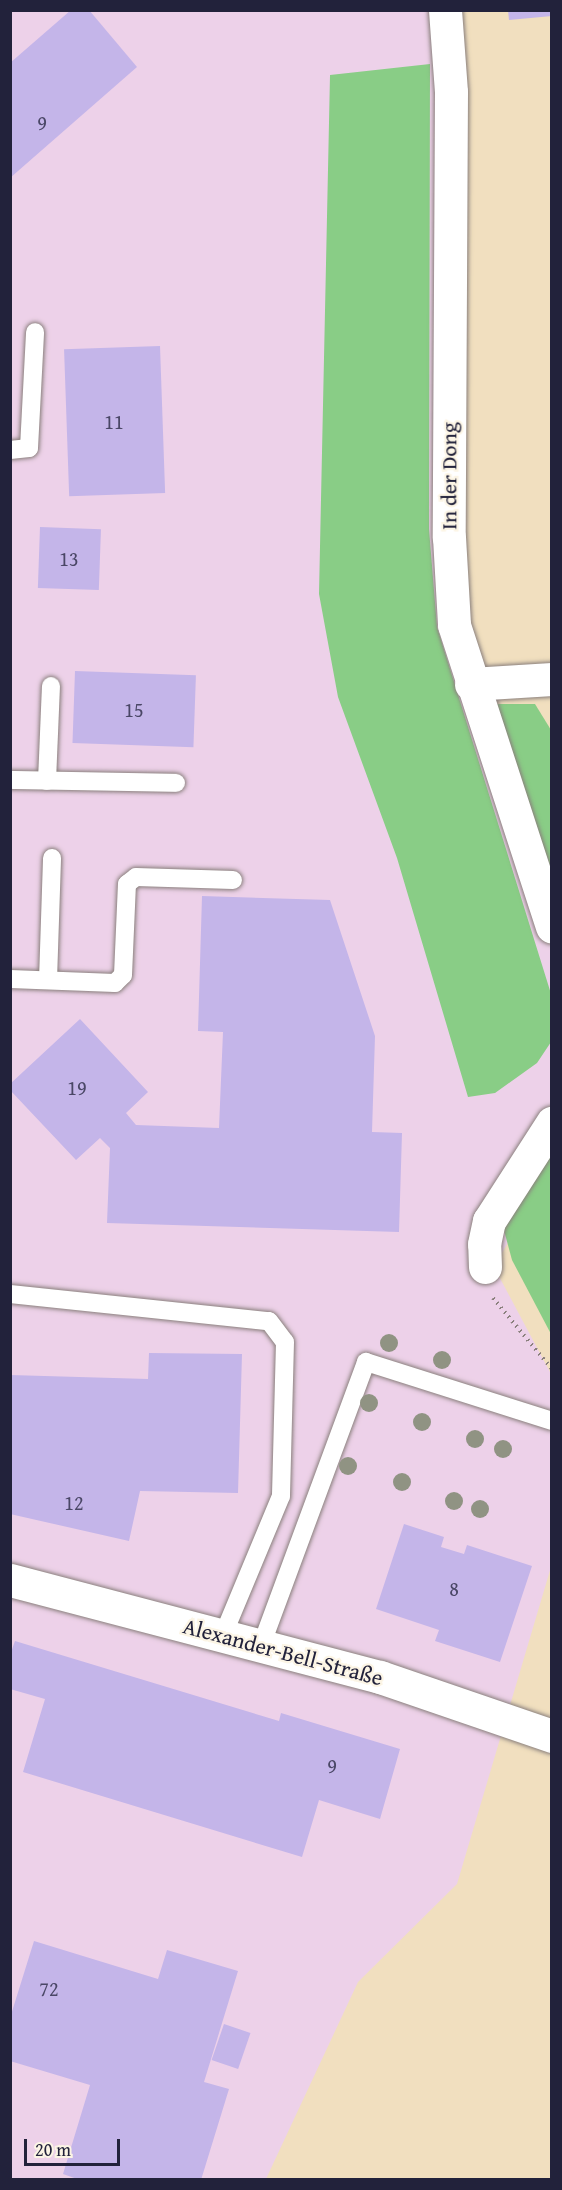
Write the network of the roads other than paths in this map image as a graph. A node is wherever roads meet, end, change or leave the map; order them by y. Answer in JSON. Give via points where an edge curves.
{"nodes":[{"id":1,"x":445,"y":10,"type":"edge"},
{"id":2,"x":35,"y":332,"type":"dead end"},
{"id":3,"x":10,"y":450,"type":"edge"},
{"id":4,"x":471,"y":684,"type":"junction"},
{"id":5,"x":548,"y":685,"type":"edge"},
{"id":6,"x":51,"y":686,"type":"dead end"},
{"id":7,"x":10,"y":780,"type":"edge"},
{"id":8,"x":47,"y":781,"type":"junction"},
{"id":9,"x":176,"y":783,"type":"dead end"},
{"id":10,"x":52,"y":858,"type":"dead end"},
{"id":11,"x":233,"y":880,"type":"dead end"},
{"id":12,"x":552,"y":927,"type":"edge"},
{"id":13,"x":10,"y":979,"type":"edge"},
{"id":14,"x":48,"y":980,"type":"junction"},
{"id":15,"x":552,"y":1123,"type":"edge"},
{"id":16,"x":485,"y":1267,"type":"road end"},
{"id":17,"x":10,"y":1294,"type":"edge"},
{"id":18,"x":552,"y":1421,"type":"edge"},
{"id":19,"x":10,"y":1580,"type":"edge"},
{"id":20,"x":223,"y":1635,"type":"junction"},
{"id":21,"x":261,"y":1646,"type":"junction"},
{"id":22,"x":552,"y":1737,"type":"edge"}],
"edges":[{"from":1,"to":4,"type":"street","name":"In der Dong","via":[[451,92],[449,537],[454,625]]},
{"from":2,"to":3,"type":"lane","via":[[29,448]]},
{"from":4,"to":5,"type":"street"},
{"from":4,"to":12,"type":"street","name":"In der Dong"},
{"from":6,"to":8,"type":"lane"},
{"from":7,"to":8,"type":"lane"},
{"from":8,"to":9,"type":"lane"},
{"from":10,"to":14,"type":"lane"},
{"from":11,"to":14,"type":"lane","via":[[136,877],[127,884],[123,975],[115,983]]},
{"from":13,"to":14,"type":"lane"},
{"from":15,"to":16,"type":"street","via":[[489,1221]]},
{"from":17,"to":20,"type":"lane","via":[[269,1321],[285,1342],[281,1496]]},
{"from":18,"to":21,"type":"lane","via":[[366,1362]]},
{"from":19,"to":20,"type":"street","name":"Alexander-Bell-Straße"},
{"from":20,"to":21,"type":"street","name":"Alexander-Bell-Straße"},
{"from":21,"to":22,"type":"street","name":"Alexander-Bell-Straße","via":[[380,1677]]}]}
